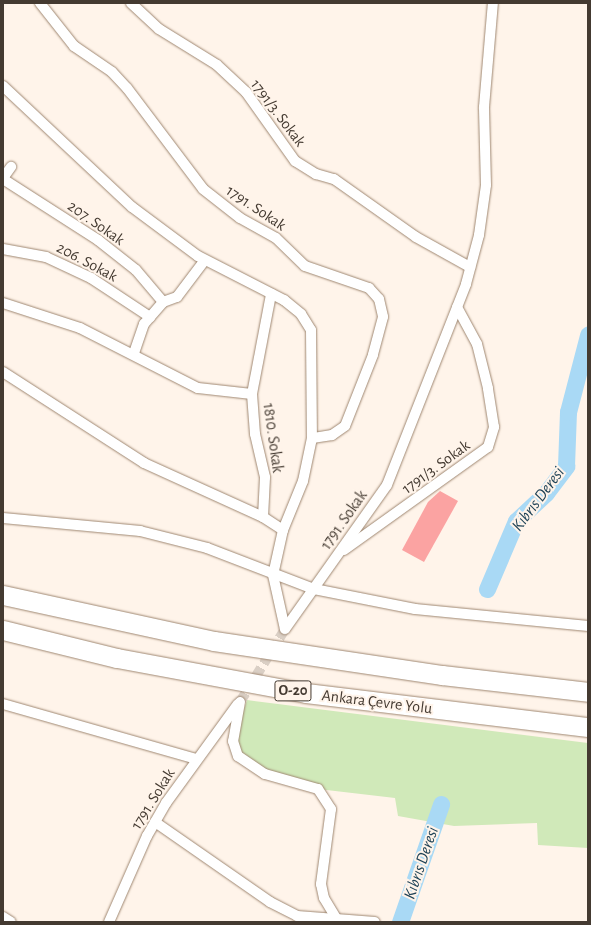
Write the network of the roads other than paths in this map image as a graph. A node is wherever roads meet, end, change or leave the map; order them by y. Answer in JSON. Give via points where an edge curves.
{"nodes":[{"id":1,"x":40,"y":3,"type":"edge"},
{"id":2,"x":131,"y":3,"type":"edge"},
{"id":3,"x":493,"y":3,"type":"edge"},
{"id":4,"x":3,"y":86,"type":"edge"},
{"id":5,"x":11,"y":167,"type":"dead end"},
{"id":6,"x":3,"y":178,"type":"edge"},
{"id":7,"x":3,"y":249,"type":"edge"},
{"id":8,"x":205,"y":260,"type":"junction"},
{"id":9,"x":470,"y":267,"type":"junction"},
{"id":10,"x":271,"y":294,"type":"junction"},
{"id":11,"x":163,"y":302,"type":"junction"},
{"id":12,"x":3,"y":303,"type":"edge"},
{"id":13,"x":457,"y":307,"type":"junction"},
{"id":14,"x":150,"y":317,"type":"junction"},
{"id":15,"x":134,"y":353,"type":"junction"},
{"id":16,"x":3,"y":372,"type":"edge"},
{"id":17,"x":252,"y":394,"type":"junction"},
{"id":18,"x":312,"y":438,"type":"junction"},
{"id":19,"x":263,"y":517,"type":"junction"},
{"id":20,"x":3,"y":518,"type":"edge"},
{"id":21,"x":283,"y":530,"type":"junction"},
{"id":22,"x":339,"y":554,"type":"junction"},
{"id":23,"x":273,"y":575,"type":"junction"},
{"id":24,"x":314,"y":589,"type":"junction"},
{"id":25,"x":3,"y":596,"type":"edge"},
{"id":26,"x":588,"y":626,"type":"edge"},
{"id":27,"x":3,"y":630,"type":"edge"},
{"id":28,"x":588,"y":692,"type":"edge"},
{"id":29,"x":3,"y":704,"type":"edge"},
{"id":30,"x":588,"y":727,"type":"edge"},
{"id":31,"x":196,"y":759,"type":"junction"},
{"id":32,"x":155,"y":822,"type":"junction"},
{"id":33,"x":3,"y":917,"type":"edge"},
{"id":34,"x":294,"y":919,"type":"edge"},
{"id":35,"x":337,"y":920,"type":"junction"},
{"id":36,"x":11,"y":922,"type":"edge"},
{"id":37,"x":109,"y":922,"type":"edge"},
{"id":38,"x":375,"y":922,"type":"edge"}],
"edges":[{"from":1,"to":18,"type":"street","name":"1791. Sokak","via":[[74,46],[112,72],[127,88],[203,189],[240,218],[276,238],[305,266],[333,278],[369,288],[383,306],[381,325],[345,426],[332,435]]},
{"from":2,"to":9,"type":"street","name":"1791/3. Sokak","via":[[159,29],[217,65],[246,92],[295,161],[316,174],[334,179],[416,237]]},
{"from":3,"to":9,"type":"street","name":"1791. Sokak","via":[[484,107],[486,185],[479,235]]},
{"from":4,"to":8,"type":"street","via":[[132,206]]},
{"from":5,"to":6,"type":"street"},
{"from":6,"to":11,"type":"street","name":"207. Sokak","via":[[98,240],[136,270]]},
{"from":7,"to":14,"type":"street","name":"206. Sokak","via":[[46,257],[90,278]]},
{"from":8,"to":10,"type":"street"},
{"from":8,"to":11,"type":"street","via":[[176,297]]},
{"from":9,"to":13,"type":"street","name":"1791. Sokak"},
{"from":10,"to":17,"type":"street","name":"1810. Sokak"},
{"from":10,"to":18,"type":"street","via":[[301,314],[311,330]]},
{"from":11,"to":14,"type":"street"},
{"from":12,"to":15,"type":"street","via":[[80,328]]},
{"from":13,"to":22,"type":"street","name":"1791. Sokak","via":[[387,485]]},
{"from":13,"to":22,"type":"street","name":"1791/3. Sokak","via":[[477,344],[488,388],[494,427],[488,446]]},
{"from":14,"to":15,"type":"street","via":[[144,324]]},
{"from":15,"to":17,"type":"street","via":[[198,388]]},
{"from":16,"to":19,"type":"street","via":[[144,463]]},
{"from":17,"to":19,"type":"street","name":"1810. Sokak","via":[[255,434],[265,477]]},
{"from":18,"to":21,"type":"street","via":[[302,481]]},
{"from":19,"to":21,"type":"street"},
{"from":20,"to":23,"type":"street","via":[[140,531],[208,548]]},
{"from":21,"to":23,"type":"street"},
{"from":22,"to":24,"type":"street","name":"1791. Sokak"},
{"from":23,"to":24,"type":"street"},
{"from":23,"to":24,"type":"street","name":"1791. Sokak","via":[[285,629]]},
{"from":24,"to":26,"type":"street","via":[[415,610]]},
{"from":25,"to":28,"type":"highway","number":"O-20","via":[[222,642],[442,675]]},
{"from":27,"to":30,"type":"highway","name":"Ankara Çevre Yolu","number":"O-20","via":[[117,658],[306,693]]},
{"from":29,"to":31,"type":"street"},
{"from":31,"to":32,"type":"street","name":"1791. Sokak"},
{"from":31,"to":35,"type":"street","name":"1791. Sokak","via":[[240,702],[233,741],[238,756],[265,774],[318,789],[331,809],[321,884],[324,898]]},
{"from":32,"to":34,"type":"street"},
{"from":32,"to":37,"type":"street","name":"1791. Sokak"},
{"from":33,"to":36,"type":"street"},
{"from":34,"to":35,"type":"street"},
{"from":35,"to":38,"type":"street"}]}
